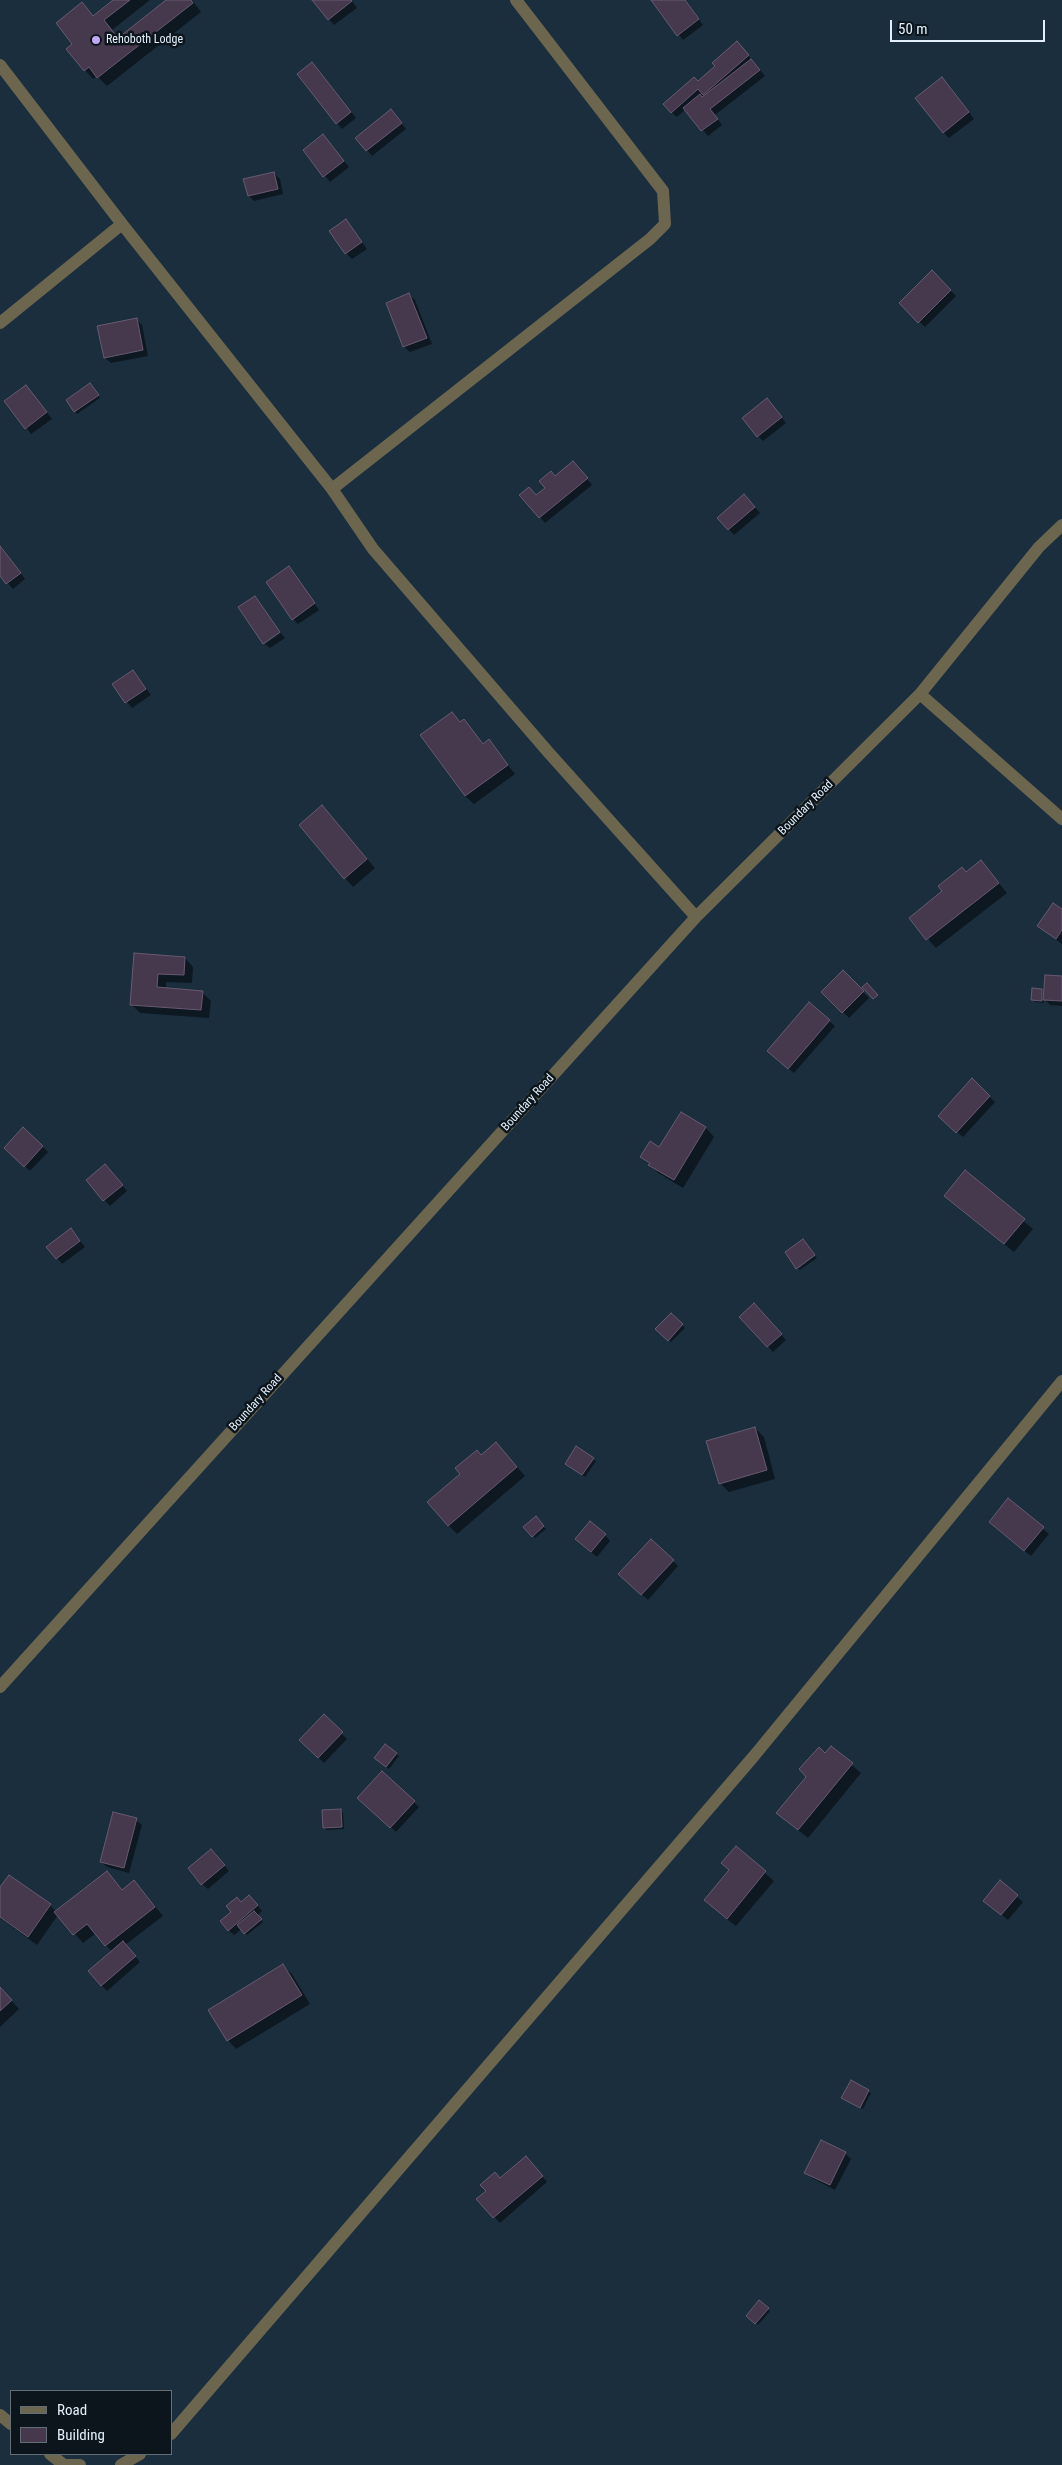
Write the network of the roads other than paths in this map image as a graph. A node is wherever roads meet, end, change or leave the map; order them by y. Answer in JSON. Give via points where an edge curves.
{"nodes":[{"id":1,"x":516,"y":0,"type":"edge"},
{"id":2,"x":0,"y":65,"type":"edge"},
{"id":3,"x":122,"y":224,"type":"junction"},
{"id":4,"x":0,"y":323,"type":"edge"},
{"id":5,"x":332,"y":489,"type":"junction"},
{"id":6,"x":1062,"y":525,"type":"edge"},
{"id":7,"x":920,"y":694,"type":"junction"},
{"id":8,"x":1062,"y":819,"type":"edge"},
{"id":9,"x":696,"y":917,"type":"junction"},
{"id":10,"x":1062,"y":1381,"type":"edge"},
{"id":11,"x":0,"y":1687,"type":"edge"},
{"id":12,"x":0,"y":2415,"type":"edge"},
{"id":13,"x":10,"y":2423,"type":"edge"},
{"id":14,"x":172,"y":2433,"type":"edge"},
{"id":15,"x":51,"y":2455,"type":"edge"},
{"id":16,"x":138,"y":2455,"type":"edge"},
{"id":17,"x":80,"y":2465,"type":"edge"},
{"id":18,"x":121,"y":2465,"type":"edge"}],
"edges":[{"from":1,"to":5,"type":"street","via":[[663,191],[665,224]]},
{"from":2,"to":3,"type":"street"},
{"from":3,"to":4,"type":"street"},
{"from":3,"to":5,"type":"street"},
{"from":5,"to":9,"type":"street","via":[[373,550]]},
{"from":6,"to":7,"type":"street","name":"Boundary Road","via":[[1039,547]]},
{"from":7,"to":8,"type":"street"},
{"from":7,"to":9,"type":"street","name":"Boundary Road"},
{"from":9,"to":11,"type":"street","name":"Boundary Road"},
{"from":10,"to":14,"type":"street","via":[[754,1756]]},
{"from":12,"to":13,"type":"street"},
{"from":15,"to":17,"type":"street","via":[[64,2464]]},
{"from":16,"to":18,"type":"street"}]}
